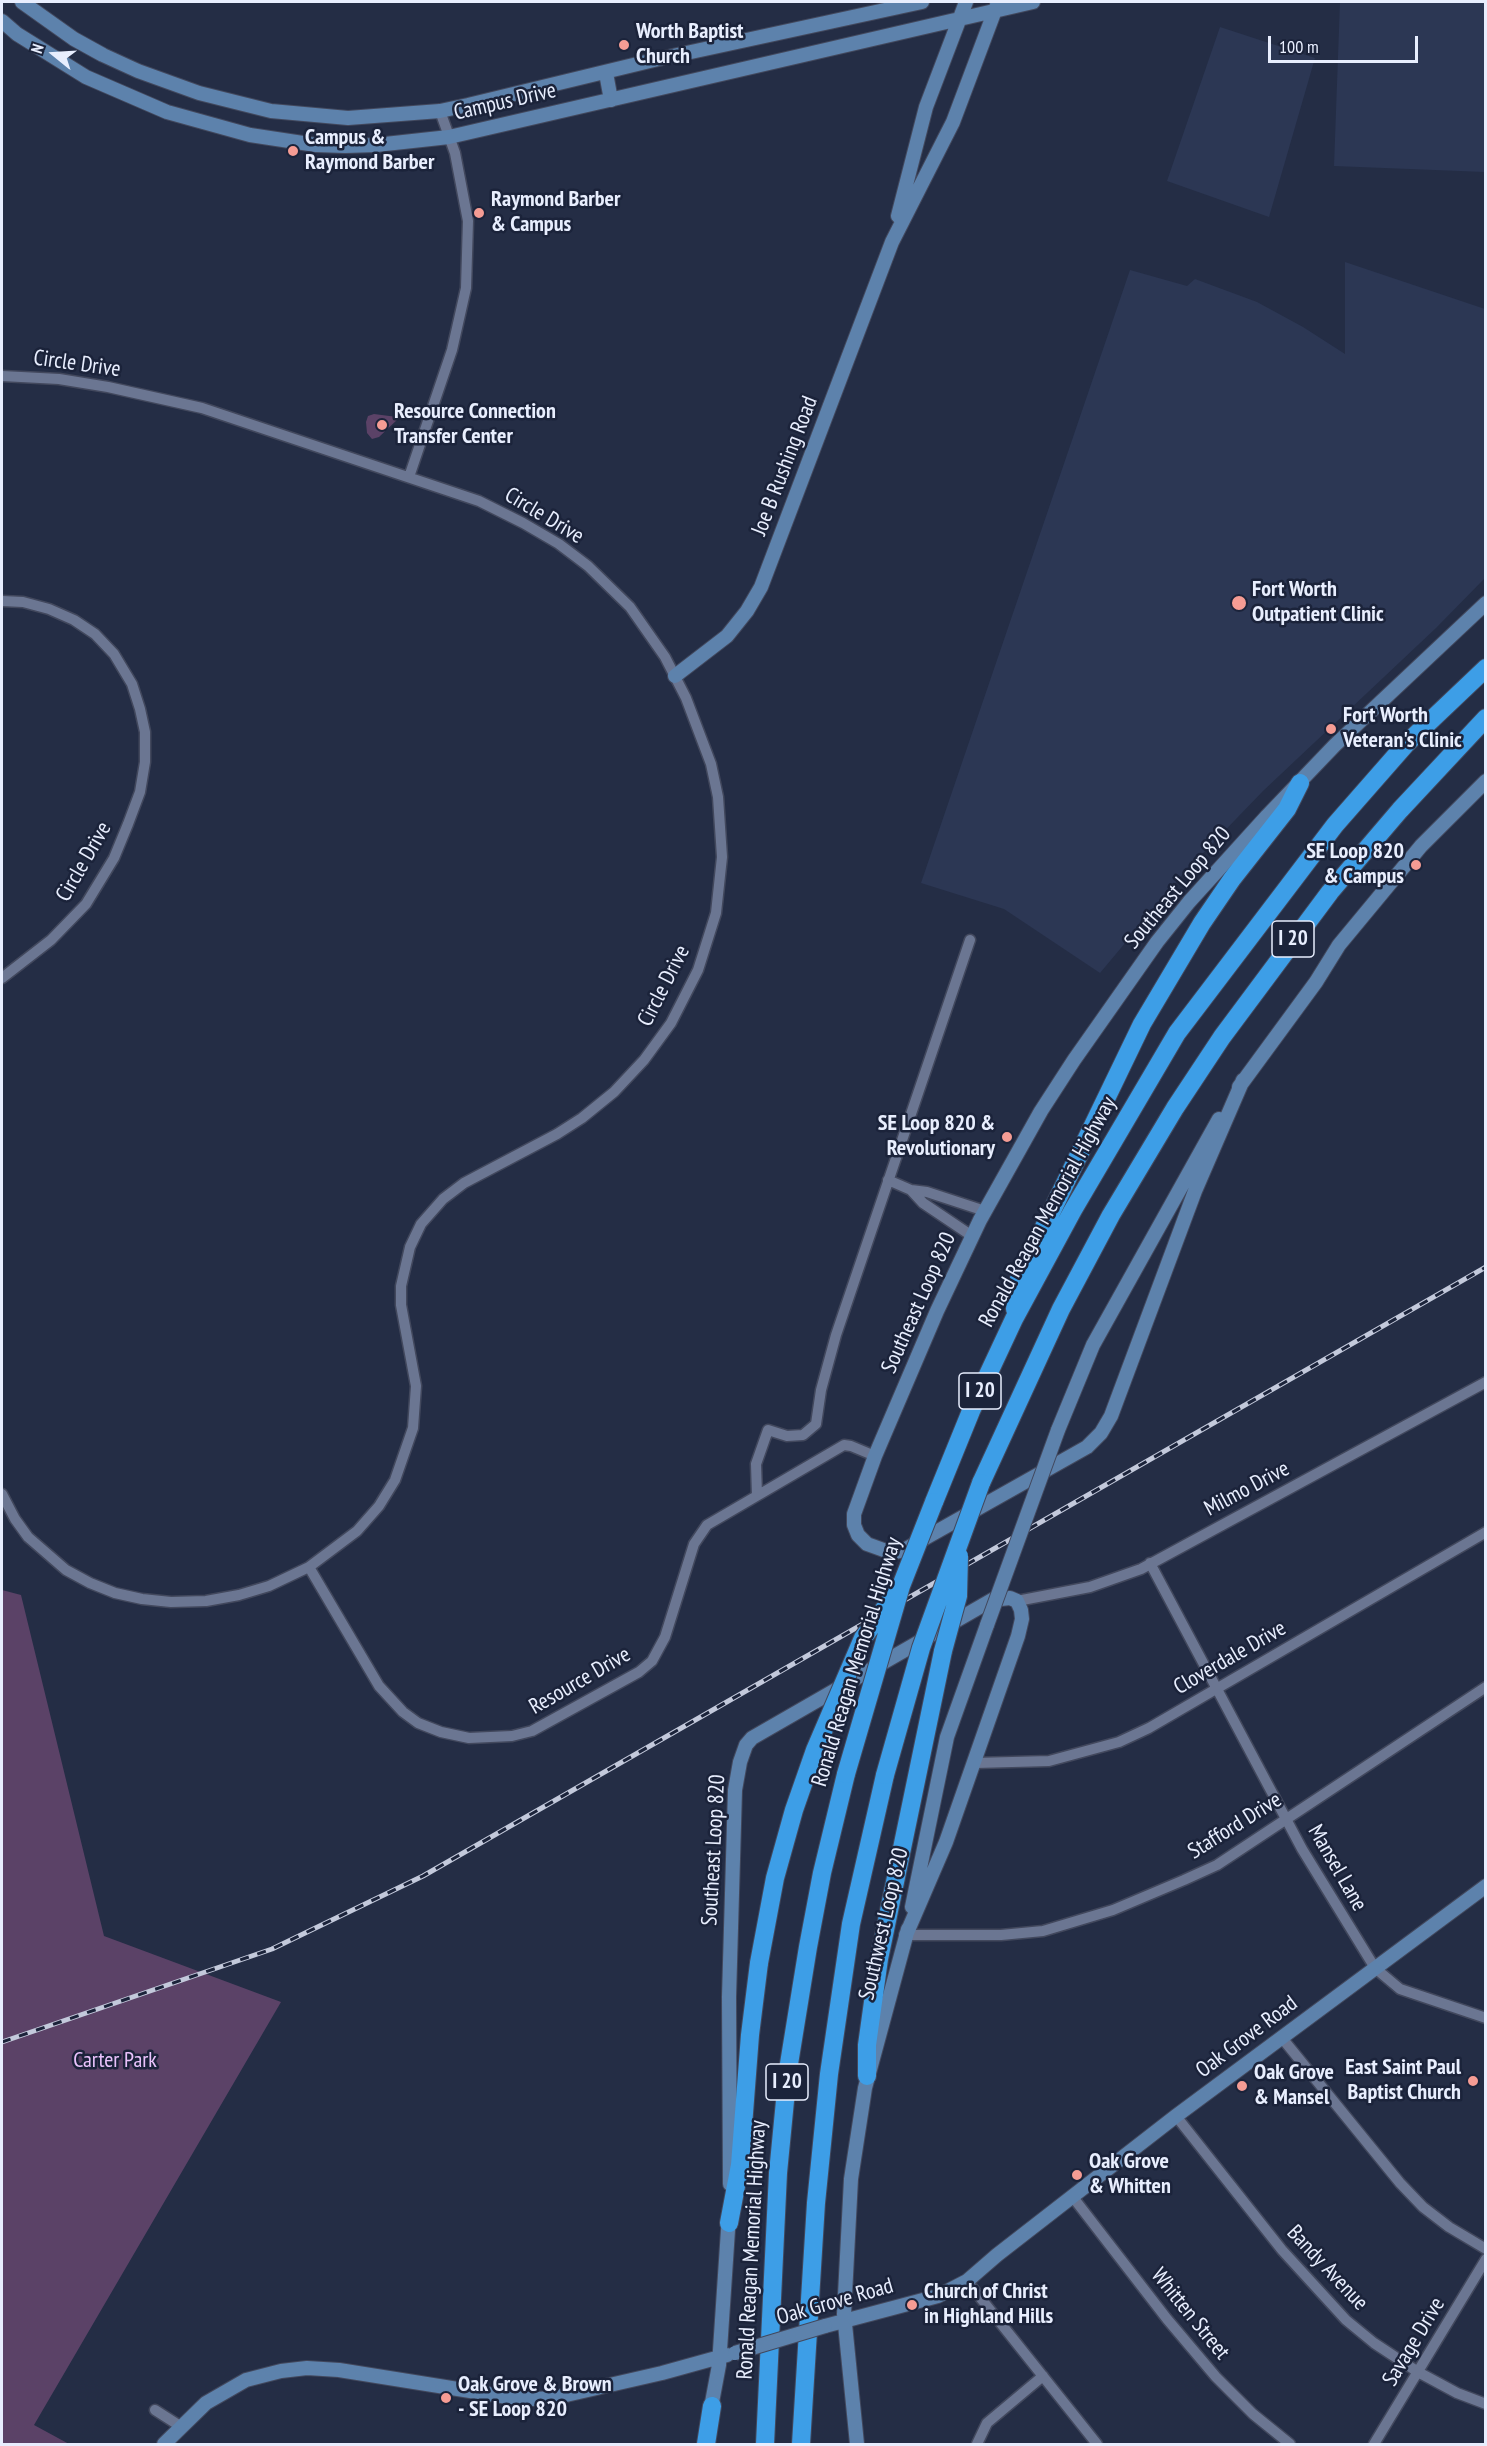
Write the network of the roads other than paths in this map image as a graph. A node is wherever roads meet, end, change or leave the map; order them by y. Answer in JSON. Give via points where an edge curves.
{"nodes":[{"id":1,"x":22,"y":2,"type":"edge"},
{"id":2,"x":922,"y":2,"type":"edge"},
{"id":3,"x":966,"y":2,"type":"edge"},
{"id":4,"x":1034,"y":2,"type":"edge"},
{"id":5,"x":997,"y":6,"type":"edge"},
{"id":6,"x":958,"y":18,"type":"junction"},
{"id":7,"x":2,"y":21,"type":"edge"},
{"id":8,"x":606,"y":73,"type":"junction"},
{"id":9,"x":611,"y":100,"type":"junction"},
{"id":10,"x":440,"y":111,"type":"junction"},
{"id":11,"x":449,"y":137,"type":"junction"},
{"id":12,"x":892,"y":242,"type":"junction"},
{"id":13,"x":2,"y":376,"type":"edge"},
{"id":14,"x":409,"y":477,"type":"junction"},
{"id":15,"x":2,"y":601,"type":"edge"},
{"id":16,"x":1485,"y":603,"type":"edge"},
{"id":17,"x":1485,"y":668,"type":"edge"},
{"id":18,"x":675,"y":676,"type":"junction"},
{"id":19,"x":1485,"y":718,"type":"edge"},
{"id":20,"x":1485,"y":781,"type":"edge"},
{"id":21,"x":1300,"y":783,"type":"junction"},
{"id":22,"x":970,"y":940,"type":"dead end"},
{"id":23,"x":2,"y":978,"type":"edge"},
{"id":24,"x":1243,"y":1080,"type":"junction"},
{"id":25,"x":888,"y":1180,"type":"junction"},
{"id":26,"x":911,"y":1190,"type":"junction"},
{"id":27,"x":985,"y":1211,"type":"junction"},
{"id":28,"x":972,"y":1236,"type":"junction"},
{"id":29,"x":1014,"y":1319,"type":"junction"},
{"id":30,"x":1485,"y":1382,"type":"edge"},
{"id":31,"x":1058,"y":1430,"type":"joint"},
{"id":32,"x":875,"y":1456,"type":"junction"},
{"id":33,"x":2,"y":1494,"type":"edge"},
{"id":34,"x":757,"y":1495,"type":"junction"},
{"id":35,"x":1485,"y":1532,"type":"edge"},
{"id":36,"x":959,"y":1540,"type":"junction"},
{"id":37,"x":1150,"y":1563,"type":"junction"},
{"id":38,"x":309,"y":1567,"type":"junction"},
{"id":39,"x":901,"y":1586,"type":"junction"},
{"id":40,"x":1017,"y":1601,"type":"junction"},
{"id":41,"x":1485,"y":1687,"type":"edge"},
{"id":42,"x":1218,"y":1688,"type":"junction"},
{"id":43,"x":975,"y":1763,"type":"junction"},
{"id":44,"x":1286,"y":1817,"type":"junction"},
{"id":45,"x":1485,"y":1886,"type":"edge"},
{"id":46,"x":906,"y":1935,"type":"junction"},
{"id":47,"x":1376,"y":1968,"type":"junction"},
{"id":48,"x":1485,"y":2018,"type":"edge"},
{"id":49,"x":1282,"y":2038,"type":"junction"},
{"id":50,"x":867,"y":2076,"type":"junction"},
{"id":51,"x":1176,"y":2116,"type":"junction"},
{"id":52,"x":1072,"y":2196,"type":"junction"},
{"id":53,"x":729,"y":2223,"type":"junction"},
{"id":54,"x":1485,"y":2249,"type":"edge"},
{"id":55,"x":1485,"y":2259,"type":"edge"},
{"id":56,"x":967,"y":2281,"type":"junction"},
{"id":57,"x":845,"y":2320,"type":"junction"},
{"id":58,"x":720,"y":2357,"type":"junction"},
{"id":59,"x":1418,"y":2372,"type":"junction"},
{"id":60,"x":1043,"y":2376,"type":"junction"},
{"id":61,"x":767,"y":2395,"type":"junction"},
{"id":62,"x":1485,"y":2404,"type":"edge"},
{"id":63,"x":712,"y":2406,"type":"joint"},
{"id":64,"x":155,"y":2410,"type":"dead end"},
{"id":65,"x":180,"y":2426,"type":"junction"},
{"id":66,"x":164,"y":2445,"type":"edge"},
{"id":67,"x":704,"y":2445,"type":"edge"},
{"id":68,"x":753,"y":2445,"type":"edge"},
{"id":69,"x":765,"y":2445,"type":"edge"},
{"id":70,"x":801,"y":2445,"type":"edge"},
{"id":71,"x":857,"y":2445,"type":"edge"},
{"id":72,"x":977,"y":2445,"type":"edge"},
{"id":73,"x":1097,"y":2445,"type":"edge"},
{"id":74,"x":1290,"y":2445,"type":"edge"},
{"id":75,"x":1374,"y":2445,"type":"edge"}],
"edges":[{"from":1,"to":10,"type":"main road","name":"Campus Drive","via":[[103,56],[199,93],[296,115],[348,118]]},
{"from":2,"to":8,"type":"main road","name":"Campus Drive"},
{"from":3,"to":6,"type":"main road","name":"Joe B Rushing Road"},
{"from":4,"to":5,"type":"main road","name":"Campus Drive"},
{"from":5,"to":6,"type":"main road","name":"Campus Drive"},
{"from":5,"to":12,"type":"main road","name":"Joe B Rushing Road","via":[[953,122]]},
{"from":6,"to":9,"type":"main road","name":"Campus Drive"},
{"from":6,"to":12,"type":"main road","name":"Joe B Rushing Road","via":[[926,107]]},
{"from":7,"to":11,"type":"main road","name":"Campus Drive","via":[[86,78],[167,112],[228,131],[290,142],[345,146]]},
{"from":8,"to":9,"type":"main road"},
{"from":8,"to":10,"type":"main road","name":"Campus Drive"},
{"from":9,"to":11,"type":"main road","name":"Campus Drive"},
{"from":10,"to":11,"type":"street"},
{"from":11,"to":14,"type":"street","via":[[468,221],[466,288],[452,350]]},
{"from":12,"to":18,"type":"main road","name":"Joe B Rushing Road","via":[[761,587],[727,636]]},
{"from":13,"to":14,"type":"street","name":"Circle Drive","via":[[108,387],[202,408]]},
{"from":14,"to":18,"type":"street","name":"Circle Drive","via":[[496,509],[588,566],[630,607]]},
{"from":15,"to":23,"type":"street","name":"Circle Drive","via":[[23,602],[74,620],[96,634],[114,654],[132,684],[140,709],[145,762],[140,792],[114,858],[86,904],[51,940]]},
{"from":16,"to":21,"type":"main road","name":"Southeast Loop 820"},
{"from":17,"to":29,"type":"highway","name":"Ronald Reagan Memorial Highway","number":"I 20","via":[[1406,744],[1335,825],[1177,1033]]},
{"from":18,"to":38,"type":"street","name":"Circle Drive","via":[[711,764],[721,828],[716,913],[698,970],[671,1023],[614,1092],[557,1134],[464,1183],[421,1224],[410,1247],[400,1286],[416,1386],[413,1428],[405,1454],[379,1506],[357,1531]]},
{"from":19,"to":36,"type":"highway","number":"I 20","bridge":true,"via":[[1330,892],[1175,1108],[1111,1215],[1036,1359]]},
{"from":20,"to":24,"type":"main road","name":"Southeast Loop 820","via":[[1421,846],[1339,945]]},
{"from":21,"to":27,"type":"main road","name":"Southeast Loop 820","via":[[1197,893],[1157,942],[1041,1111]]},
{"from":21,"to":29,"type":"highway","via":[[1287,809],[1202,923],[1142,1024],[1019,1279]]},
{"from":22,"to":25,"type":"street"},
{"from":24,"to":31,"type":"main road","name":"Southeast Loop 820","via":[[1202,1146],[1093,1345]]},
{"from":24,"to":32,"type":"main road","name":"Southeast Loop 820","via":[[1174,1244],[1111,1416],[1094,1440],[916,1544],[892,1553],[867,1544],[854,1525],[854,1514]]},
{"from":25,"to":26,"type":"street"},
{"from":25,"to":34,"type":"street","via":[[836,1335],[816,1424],[803,1436],[768,1430],[756,1464]]},
{"from":26,"to":27,"type":"street"},
{"from":26,"to":28,"type":"street","via":[[923,1203]]},
{"from":27,"to":28,"type":"main road","name":"Southeast Loop 820"},
{"from":28,"to":32,"type":"main road","name":"Southeast Loop 820"},
{"from":29,"to":39,"type":"highway","name":"Ronald Reagan Memorial Highway","number":"I 20","bridge":true,"via":[[971,1411]]},
{"from":30,"to":37,"type":"street","name":"Milmo Drive"},
{"from":31,"to":46,"type":"main road","name":"Southwest Loop 820","bridge":true,"via":[[947,1737]]},
{"from":32,"to":34,"type":"street","name":"Resource Drive","via":[[844,1445]]},
{"from":33,"to":38,"type":"street","name":"Circle Drive","via":[[21,1528],[46,1554],[66,1570],[115,1593],[171,1602],[206,1601],[269,1586]]},
{"from":34,"to":38,"type":"street","name":"Resource Drive","via":[[707,1525],[699,1535],[665,1637],[652,1661],[532,1731],[512,1736],[459,1736],[426,1726],[403,1712],[379,1686]]},
{"from":35,"to":42,"type":"street","name":"Cloverdale Drive"},
{"from":36,"to":50,"type":"highway","bridge":true,"via":[[958,1596],[879,1959],[867,2045]]},
{"from":36,"to":70,"type":"highway","number":"I 20","bridge":true,"via":[[921,1648],[885,1775],[851,1924],[829,2074],[816,2203]]},
{"from":37,"to":40,"type":"street","name":"Milmo Drive","via":[[1126,1576],[1090,1587]]},
{"from":37,"to":42,"type":"street","name":"Mansel Lane"},
{"from":39,"to":53,"type":"highway","bridge":true,"via":[[863,1638],[794,1810],[759,1963],[740,2165]]},
{"from":39,"to":61,"type":"highway","name":"Ronald Reagan Memorial Highway","number":"I 20","bridge":true,"via":[[846,1773],[812,1926],[788,2070],[778,2173]]},
{"from":40,"to":43,"type":"main road","via":[[1022,1619],[1018,1636]]},
{"from":40,"to":53,"type":"main road","name":"Southeast Loop 820","via":[[992,1600],[746,1745],[735,1790],[729,1997]]},
{"from":41,"to":44,"type":"street","name":"Stafford Drive"},
{"from":42,"to":43,"type":"street","name":"Cloverdale Drive","via":[[1119,1742],[1049,1761]]},
{"from":42,"to":44,"type":"street","name":"Mansel Lane"},
{"from":43,"to":46,"type":"main road"},
{"from":44,"to":46,"type":"street","name":"Stafford Drive","via":[[1217,1865],[1113,1910],[1043,1931]]},
{"from":44,"to":47,"type":"street","name":"Mansel Lane"},
{"from":45,"to":47,"type":"main road","name":"Oak Grove Road"},
{"from":46,"to":50,"type":"main road","name":"Southwest Loop 820"},
{"from":47,"to":48,"type":"street","name":"Mansel Lane","via":[[1400,1989]]},
{"from":47,"to":49,"type":"main road","name":"Oak Grove Road"},
{"from":49,"to":51,"type":"main road","name":"Oak Grove Road"},
{"from":49,"to":54,"type":"street","via":[[1407,2191],[1449,2227]]},
{"from":50,"to":57,"type":"main road","name":"Southwest Loop 820","via":[[851,2179]]},
{"from":51,"to":52,"type":"main road","name":"Oak Grove Road"},
{"from":51,"to":59,"type":"street","name":"Bandy Avenue","via":[[1324,2298],[1374,2343]]},
{"from":52,"to":56,"type":"main road","name":"Oak Grove Road"},
{"from":52,"to":74,"type":"street","name":"Whitten Street","via":[[1216,2377]]},
{"from":53,"to":58,"type":"main road","name":"Southeast Loop 820"},
{"from":55,"to":59,"type":"street","name":"Savage Drive"},
{"from":56,"to":57,"type":"main road","name":"Oak Grove Road","via":[[938,2296]]},
{"from":56,"to":60,"type":"street"},
{"from":57,"to":58,"type":"main road","name":"Oak Grove Road","bridge":true},
{"from":57,"to":71,"type":"main road","name":"Southwest Loop 820"},
{"from":58,"to":63,"type":"main road","name":"Southeast Loop 820"},
{"from":58,"to":65,"type":"main road","name":"Oak Grove Road","via":[[642,2378],[535,2399],[339,2370],[281,2371],[246,2380],[227,2390]]},
{"from":59,"to":62,"type":"street","name":"Bandy Avenue"},
{"from":59,"to":75,"type":"street","name":"Savage Drive"},
{"from":60,"to":72,"type":"street","via":[[987,2423]]},
{"from":60,"to":73,"type":"street"},
{"from":61,"to":68,"type":"highway"},
{"from":61,"to":69,"type":"highway","name":"Ronald Reagan Memorial Highway","number":"I 20"},
{"from":63,"to":67,"type":"highway"},
{"from":64,"to":65,"type":"street"},
{"from":65,"to":66,"type":"main road","name":"Oak Grove Road"}]}
